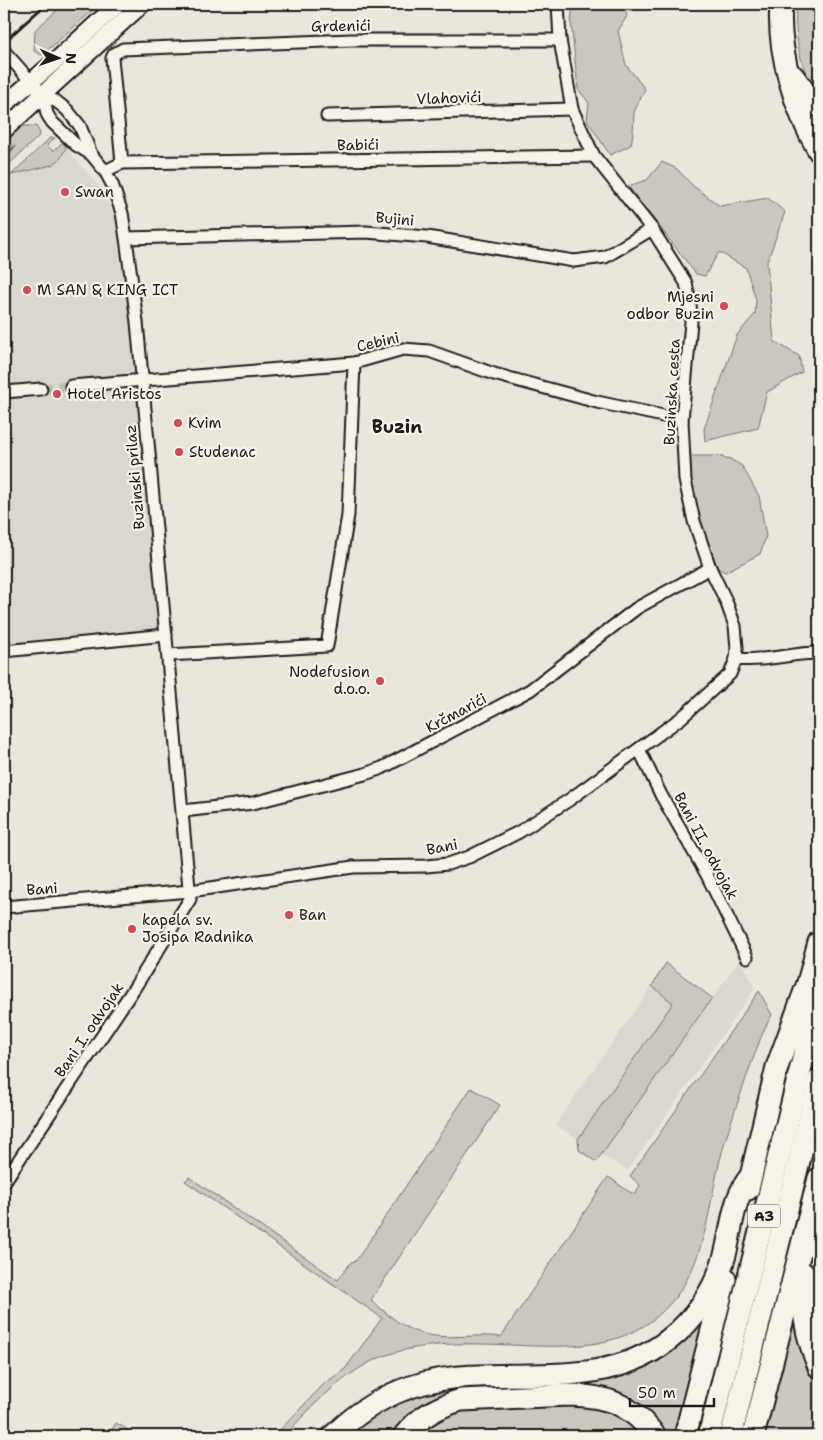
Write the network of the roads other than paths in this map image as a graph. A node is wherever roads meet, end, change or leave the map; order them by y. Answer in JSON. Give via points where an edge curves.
{"nodes":[{"id":1,"x":118,"y":4,"type":"edge"},
{"id":2,"x":142,"y":4,"type":"edge"},
{"id":3,"x":558,"y":4,"type":"edge"},
{"id":4,"x":781,"y":4,"type":"edge"},
{"id":5,"x":560,"y":40,"type":"junction"},
{"id":6,"x":4,"y":51,"type":"edge"},
{"id":7,"x":787,"y":64,"type":"junction"},
{"id":8,"x":31,"y":82,"type":"junction"},
{"id":9,"x":43,"y":95,"type":"junction"},
{"id":10,"x":4,"y":105,"type":"edge"},
{"id":11,"x":819,"y":106,"type":"edge"},
{"id":12,"x":572,"y":109,"type":"junction"},
{"id":13,"x":327,"y":116,"type":"dead end"},
{"id":14,"x":4,"y":130,"type":"edge"},
{"id":15,"x":819,"y":151,"type":"edge"},
{"id":16,"x":91,"y":154,"type":"junction"},
{"id":17,"x":594,"y":156,"type":"junction"},
{"id":18,"x":122,"y":163,"type":"junction"},
{"id":19,"x":105,"y":171,"type":"junction"},
{"id":20,"x":652,"y":229,"type":"junction"},
{"id":21,"x":126,"y":238,"type":"junction"},
{"id":22,"x":354,"y":363,"type":"junction"},
{"id":23,"x":141,"y":381,"type":"junction"},
{"id":24,"x":71,"y":386,"type":"tunnel mouth"},
{"id":25,"x":41,"y":389,"type":"tunnel mouth"},
{"id":26,"x":4,"y":392,"type":"edge"},
{"id":27,"x":682,"y":420,"type":"junction"},
{"id":28,"x":710,"y":568,"type":"junction"},
{"id":29,"x":166,"y":635,"type":"junction"},
{"id":30,"x":4,"y":651,"type":"edge"},
{"id":31,"x":819,"y":653,"type":"edge"},
{"id":32,"x":168,"y":655,"type":"junction"},
{"id":33,"x":736,"y":659,"type":"junction"},
{"id":34,"x":639,"y":748,"type":"junction"},
{"id":35,"x":183,"y":811,"type":"junction"},
{"id":36,"x":190,"y":891,"type":"junction"},
{"id":37,"x":4,"y":907,"type":"edge"},
{"id":38,"x":819,"y":942,"type":"edge"},
{"id":39,"x":747,"y":957,"type":"dead end"},
{"id":40,"x":819,"y":996,"type":"edge"},
{"id":41,"x":819,"y":1080,"type":"edge"},
{"id":42,"x":751,"y":1176,"type":"junction"},
{"id":43,"x":819,"y":1178,"type":"edge"},
{"id":44,"x":4,"y":1182,"type":"edge"},
{"id":45,"x":812,"y":1208,"type":"junction"},
{"id":46,"x":819,"y":1367,"type":"edge"},
{"id":47,"x":333,"y":1436,"type":"edge"},
{"id":48,"x":404,"y":1436,"type":"edge"},
{"id":49,"x":655,"y":1436,"type":"edge"},
{"id":50,"x":685,"y":1436,"type":"edge"},
{"id":51,"x":709,"y":1436,"type":"edge"},
{"id":52,"x":731,"y":1436,"type":"edge"},
{"id":53,"x":753,"y":1436,"type":"edge"}],
"edges":[{"from":1,"to":8,"type":"main road"},
{"from":2,"to":9,"type":"main road"},
{"from":3,"to":5,"type":"street","name":"Buzinska cesta"},
{"from":4,"to":7,"type":"highway","via":[[782,43]]},
{"from":5,"to":12,"type":"street","name":"Buzinska cesta"},
{"from":5,"to":18,"type":"street","name":"Grdenići","via":[[352,40],[123,49],[112,58]]},
{"from":6,"to":8,"type":"street"},
{"from":7,"to":11,"type":"highway","via":[[795,80]]},
{"from":7,"to":15,"type":"highway","via":[[798,109]]},
{"from":8,"to":9,"type":"street"},
{"from":8,"to":10,"type":"main road"},
{"from":9,"to":14,"type":"main road"},
{"from":9,"to":16,"type":"street","name":"Buzinski prilaz","via":[[67,110],[80,126]]},
{"from":9,"to":16,"type":"street","name":"Buzinski prilaz","via":[[52,122],[76,145]]},
{"from":12,"to":13,"type":"street","name":"Vlahovići"},
{"from":12,"to":17,"type":"street","name":"Buzinska cesta"},
{"from":16,"to":19,"type":"street","name":"Buzinski prilaz"},
{"from":17,"to":18,"type":"street","name":"Babići"},
{"from":17,"to":20,"type":"street","name":"Buzinska cesta"},
{"from":18,"to":19,"type":"street"},
{"from":19,"to":21,"type":"street","name":"Buzinski prilaz","via":[[117,199]]},
{"from":20,"to":21,"type":"street","name":"Bujini","via":[[605,256],[574,261],[427,237],[366,232]]},
{"from":20,"to":27,"type":"street","name":"Buzinska cesta","via":[[686,283],[690,302]]},
{"from":21,"to":23,"type":"street","name":"Buzinski prilaz"},
{"from":22,"to":23,"type":"street","name":"Cebini"},
{"from":22,"to":27,"type":"street","name":"Cebini","via":[[403,349],[429,351],[494,374],[597,402]]},
{"from":22,"to":32,"type":"street","via":[[348,515],[327,646]]},
{"from":23,"to":24,"type":"street","name":"Cebini"},
{"from":23,"to":29,"type":"street","name":"Buzinski prilaz"},
{"from":25,"to":26,"type":"street"},
{"from":27,"to":28,"type":"street","name":"Buzinska cesta","via":[[685,480],[694,521]]},
{"from":28,"to":33,"type":"street","name":"Buzinska cesta","via":[[735,626]]},
{"from":28,"to":35,"type":"street","name":"Krčmarići","via":[[636,608],[530,690],[382,768],[252,803]]},
{"from":29,"to":30,"type":"street"},
{"from":29,"to":32,"type":"street","name":"Buzinski prilaz"},
{"from":31,"to":33,"type":"street","via":[[754,661]]},
{"from":32,"to":35,"type":"street","name":"Buzinski prilaz"},
{"from":33,"to":34,"type":"street","name":"Bani","via":[[726,678],[681,718]]},
{"from":34,"to":36,"type":"street","name":"Bani","via":[[519,832],[448,864],[353,867]]},
{"from":34,"to":39,"type":"street","name":"Bani II. odvojak"},
{"from":35,"to":36,"type":"street","name":"Buzinski prilaz"},
{"from":36,"to":37,"type":"street","name":"Bani"},
{"from":36,"to":44,"type":"street","name":"Bani I. odvojak","via":[[190,899],[136,988]]},
{"from":38,"to":42,"type":"highway","via":[[778,1067]]},
{"from":40,"to":51,"type":"highway","number":"A3"},
{"from":41,"to":52,"type":"highway","number":"A3"},
{"from":42,"to":47,"type":"highway","via":[[740,1191],[717,1278],[679,1332],[650,1353],[593,1372],[458,1378],[425,1383],[368,1407]]},
{"from":42,"to":50,"type":"highway"},
{"from":43,"to":45,"type":"highway"},
{"from":45,"to":46,"type":"highway","via":[[803,1272],[803,1308],[810,1345]]},
{"from":45,"to":53,"type":"highway"},
{"from":48,"to":49,"type":"highway","via":[[429,1413],[461,1400],[568,1395],[602,1398],[619,1404],[634,1413]]}]}
